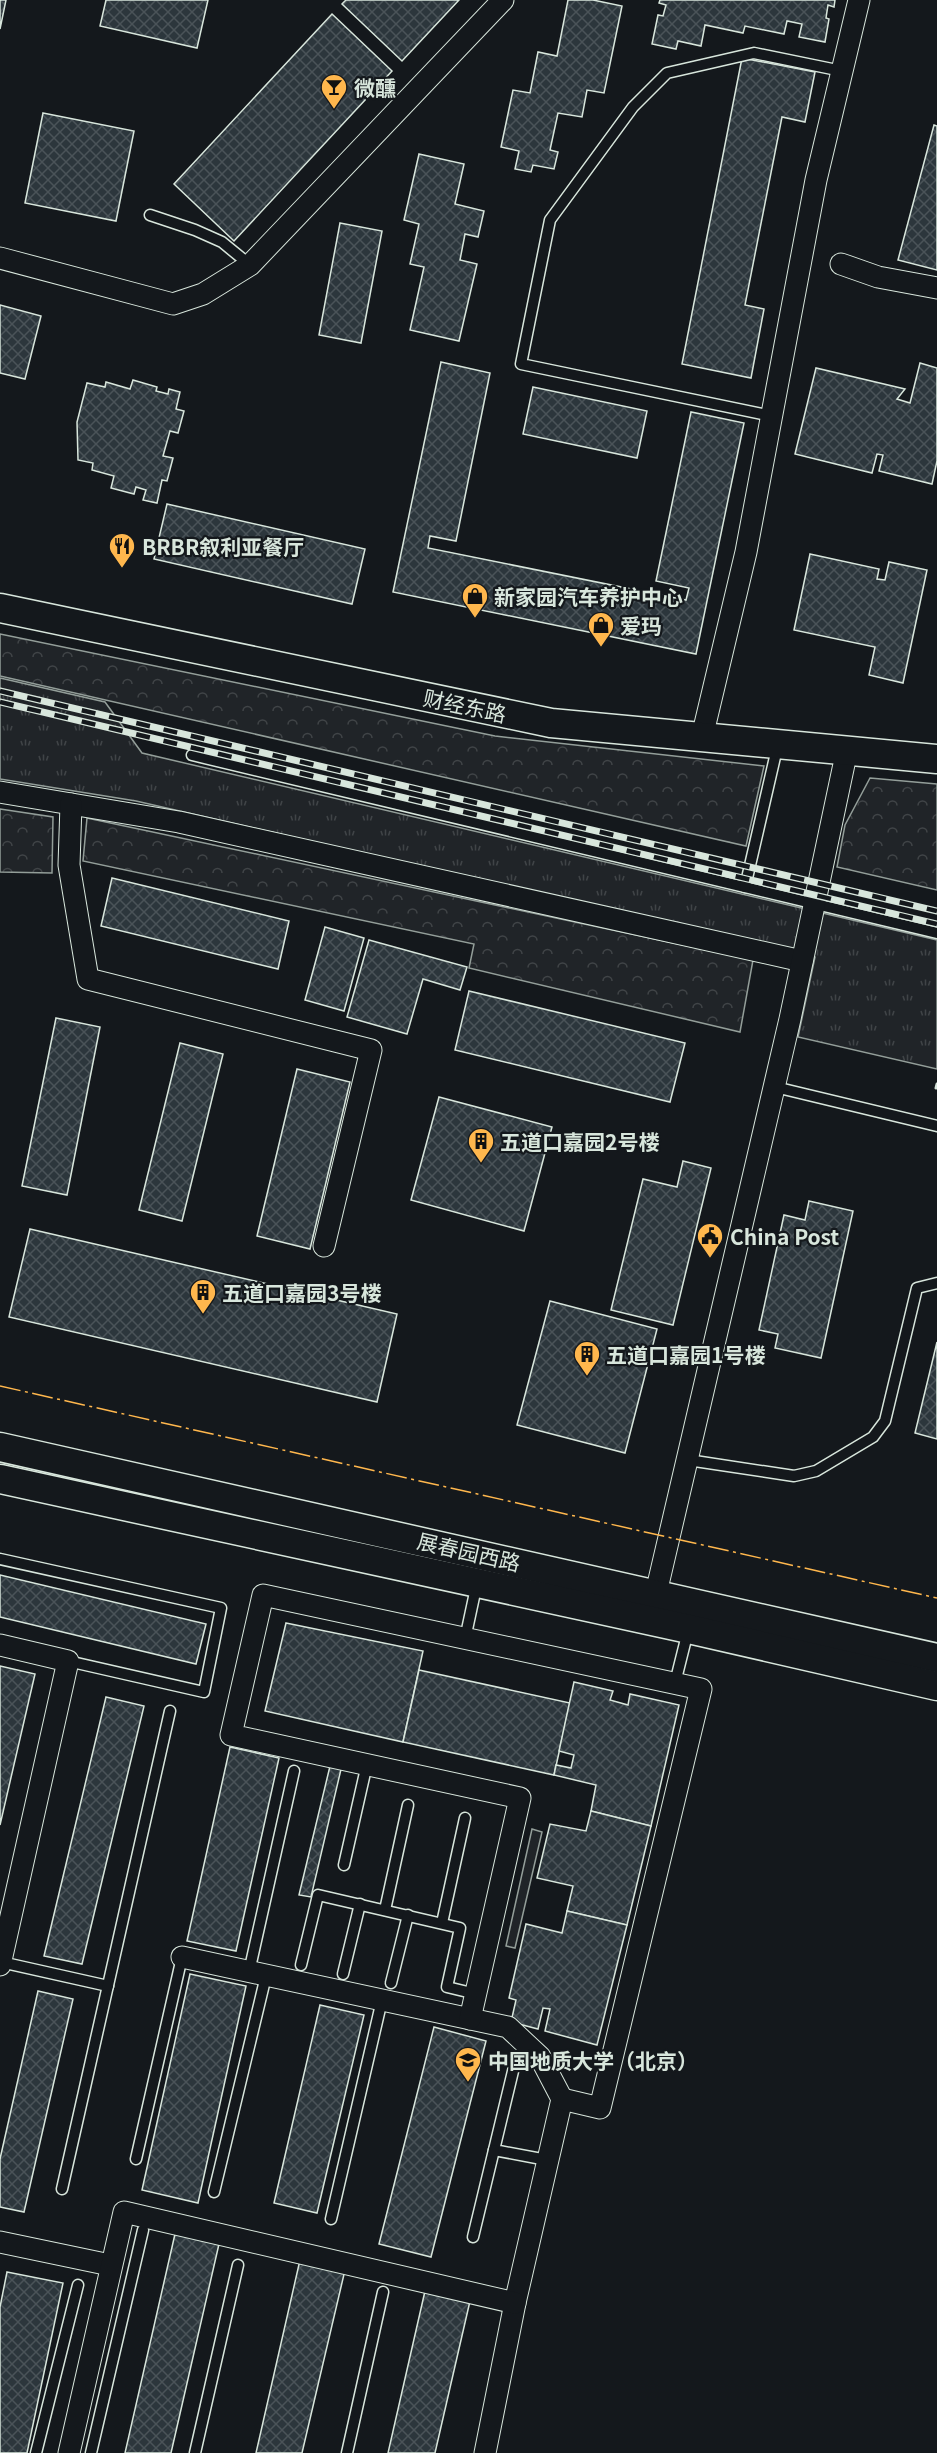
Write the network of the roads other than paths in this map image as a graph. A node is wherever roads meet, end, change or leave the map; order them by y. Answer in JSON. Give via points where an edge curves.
{"nodes":[{"id":1,"x":503,"y":0,"type":"edge"},
{"id":2,"x":859,"y":0,"type":"edge"},
{"id":3,"x":842,"y":71,"type":"junction"},
{"id":4,"x":150,"y":215,"type":"dead end"},
{"id":5,"x":0,"y":258,"type":"edge"},
{"id":6,"x":841,"y":264,"type":"dead end"},
{"id":7,"x":250,"y":265,"type":"junction"},
{"id":8,"x":937,"y":288,"type":"edge"},
{"id":9,"x":772,"y":416,"type":"junction"},
{"id":10,"x":0,"y":608,"type":"edge"},
{"id":11,"x":702,"y":737,"type":"junction"},
{"id":12,"x":778,"y":744,"type":"junction"},
{"id":13,"x":846,"y":750,"type":"junction"},
{"id":14,"x":192,"y":755,"type":"dead end"},
{"id":15,"x":937,"y":759,"type":"edge"},
{"id":16,"x":0,"y":792,"type":"edge"},
{"id":17,"x":71,"y":804,"type":"junction"},
{"id":18,"x":745,"y":887,"type":"junction"},
{"id":19,"x":814,"y":904,"type":"junction"},
{"id":20,"x":937,"y":933,"type":"edge"},
{"id":21,"x":802,"y":961,"type":"junction"},
{"id":22,"x":775,"y":1087,"type":"junction"},
{"id":23,"x":937,"y":1126,"type":"edge"},
{"id":24,"x":324,"y":1246,"type":"dead end"},
{"id":25,"x":937,"y":1282,"type":"edge"},
{"id":26,"x":0,"y":1447,"type":"edge"},
{"id":27,"x":688,"y":1460,"type":"junction"},
{"id":28,"x":0,"y":1479,"type":"edge"},
{"id":29,"x":0,"y":1559,"type":"edge"},
{"id":30,"x":477,"y":1583,"type":"junction"},
{"id":31,"x":656,"y":1593,"type":"junction"},
{"id":32,"x":692,"y":1616,"type":"junction"},
{"id":33,"x":465,"y":1639,"type":"junction"},
{"id":34,"x":0,"y":1645,"type":"edge"},
{"id":35,"x":937,"y":1658,"type":"edge"},
{"id":36,"x":68,"y":1661,"type":"junction"},
{"id":37,"x":675,"y":1683,"type":"junction"},
{"id":38,"x":937,"y":1686,"type":"edge"},
{"id":39,"x":170,"y":1711,"type":"dead end"},
{"id":40,"x":367,"y":1764,"type":"junction"},
{"id":41,"x":294,"y":1771,"type":"dead end"},
{"id":42,"x":408,"y":1805,"type":"dead end"},
{"id":43,"x":465,"y":1818,"type":"dead end"},
{"id":44,"x":344,"y":1865,"type":"dead end"},
{"id":45,"x":360,"y":1904,"type":"junction"},
{"id":46,"x":386,"y":1910,"type":"junction"},
{"id":47,"x":408,"y":1915,"type":"junction"},
{"id":48,"x":442,"y":1923,"type":"junction"},
{"id":49,"x":182,"y":1957,"type":"joint"},
{"id":50,"x":0,"y":1964,"type":"edge"},
{"id":51,"x":301,"y":1965,"type":"dead end"},
{"id":52,"x":258,"y":1974,"type":"junction"},
{"id":53,"x":343,"y":1974,"type":"dead end"},
{"id":54,"x":108,"y":1986,"type":"junction"},
{"id":55,"x":386,"y":1992,"type":"junction"},
{"id":56,"x":476,"y":1994,"type":"junction"},
{"id":57,"x":470,"y":2019,"type":"junction"},
{"id":58,"x":514,"y":2067,"type":"dead end"},
{"id":59,"x":562,"y":2098,"type":"junction"},
{"id":60,"x":494,"y":2150,"type":"junction"},
{"id":61,"x":136,"y":2159,"type":"dead end"},
{"id":62,"x":548,"y":2160,"type":"junction"},
{"id":63,"x":62,"y":2189,"type":"dead end"},
{"id":64,"x":214,"y":2192,"type":"dead end"},
{"id":65,"x":331,"y":2219,"type":"dead end"},
{"id":66,"x":142,"y":2230,"type":"dead end"},
{"id":67,"x":473,"y":2237,"type":"dead end"},
{"id":68,"x":0,"y":2242,"type":"edge"},
{"id":69,"x":111,"y":2265,"type":"junction"},
{"id":70,"x":238,"y":2265,"type":"dead end"},
{"id":71,"x":78,"y":2285,"type":"dead end"},
{"id":72,"x":383,"y":2292,"type":"dead end"},
{"id":73,"x":515,"y":2303,"type":"junction"},
{"id":74,"x":36,"y":2453,"type":"edge"},
{"id":75,"x":69,"y":2453,"type":"edge"},
{"id":76,"x":91,"y":2453,"type":"edge"},
{"id":77,"x":195,"y":2453,"type":"edge"},
{"id":78,"x":347,"y":2453,"type":"edge"},
{"id":79,"x":485,"y":2453,"type":"edge"}],
"edges":[{"from":1,"to":7,"type":"street"},
{"from":2,"to":3,"type":"street"},
{"from":3,"to":9,"type":"street","via":[[816,180]]},
{"from":3,"to":9,"type":"lane","via":[[754,53],[667,73],[633,106],[550,220],[520,364]]},
{"from":4,"to":7,"type":"lane","via":[[222,242]]},
{"from":5,"to":7,"type":"street","via":[[173,304],[203,294]]},
{"from":6,"to":8,"type":"street","via":[[878,277]]},
{"from":9,"to":11,"type":"street","via":[[746,552]]},
{"from":10,"to":11,"type":"main road","name":"财经东路","via":[[551,723]]},
{"from":11,"to":12,"type":"main road","name":"财经东路"},
{"from":12,"to":13,"type":"main road","name":"财经东路"},
{"from":12,"to":18,"type":"lane"},
{"from":13,"to":15,"type":"main road","name":"财经东路"},
{"from":13,"to":19,"type":"street"},
{"from":14,"to":18,"type":"lane"},
{"from":16,"to":17,"type":"street"},
{"from":17,"to":21,"type":"street","via":[[180,822]]},
{"from":17,"to":24,"type":"street","via":[[69,865],[88,979],[371,1050]]},
{"from":18,"to":19,"type":"lane"},
{"from":19,"to":20,"type":"lane"},
{"from":19,"to":21,"type":"street"},
{"from":21,"to":22,"type":"street"},
{"from":22,"to":23,"type":"lane"},
{"from":22,"to":27,"type":"street"},
{"from":25,"to":27,"type":"lane","via":[[917,1288],[885,1421],[873,1437],[816,1471],[794,1476]]},
{"from":26,"to":31,"type":"main road","name":"展春园西路"},
{"from":27,"to":31,"type":"street"},
{"from":28,"to":30,"type":"main road","name":"展春园西路"},
{"from":29,"to":36,"type":"lane","via":[[221,1608],[204,1692]]},
{"from":30,"to":32,"type":"main road","name":"展春园西路"},
{"from":30,"to":33,"type":"lane"},
{"from":31,"to":32,"type":"main road","name":"展春园西路"},
{"from":32,"to":35,"type":"main road","name":"展春园西路"},
{"from":32,"to":37,"type":"lane"},
{"from":32,"to":38,"type":"main road","name":"展春园西路"},
{"from":33,"to":37,"type":"street"},
{"from":33,"to":40,"type":"street","via":[[263,1595],[231,1735]]},
{"from":34,"to":36,"type":"street"},
{"from":36,"to":50,"type":"street"},
{"from":37,"to":59,"type":"street","via":[[701,1689],[600,2108]]},
{"from":39,"to":54,"type":"lane"},
{"from":40,"to":44,"type":"lane"},
{"from":40,"to":56,"type":"street","via":[[520,1798]]},
{"from":41,"to":52,"type":"lane"},
{"from":42,"to":46,"type":"lane"},
{"from":43,"to":48,"type":"lane"},
{"from":45,"to":46,"type":"lane"},
{"from":45,"to":51,"type":"lane","via":[[318,1895]]},
{"from":45,"to":53,"type":"lane"},
{"from":46,"to":47,"type":"lane"},
{"from":47,"to":48,"type":"lane"},
{"from":47,"to":55,"type":"lane"},
{"from":48,"to":56,"type":"lane","via":[[460,1928],[447,1987]]},
{"from":49,"to":52,"type":"street"},
{"from":49,"to":61,"type":"lane"},
{"from":50,"to":54,"type":"lane"},
{"from":52,"to":55,"type":"street"},
{"from":52,"to":64,"type":"lane"},
{"from":54,"to":63,"type":"lane"},
{"from":55,"to":57,"type":"street"},
{"from":55,"to":65,"type":"lane"},
{"from":56,"to":57,"type":"street"},
{"from":57,"to":59,"type":"street","via":[[508,2027],[540,2057]]},
{"from":58,"to":60,"type":"lane"},
{"from":59,"to":62,"type":"street"},
{"from":60,"to":62,"type":"lane"},
{"from":60,"to":67,"type":"lane"},
{"from":62,"to":73,"type":"street"},
{"from":66,"to":76,"type":"lane"},
{"from":68,"to":69,"type":"street"},
{"from":69,"to":73,"type":"street","via":[[124,2212]]},
{"from":69,"to":75,"type":"street"},
{"from":70,"to":77,"type":"lane"},
{"from":71,"to":74,"type":"lane"},
{"from":72,"to":78,"type":"lane"},
{"from":73,"to":79,"type":"street"}]}
